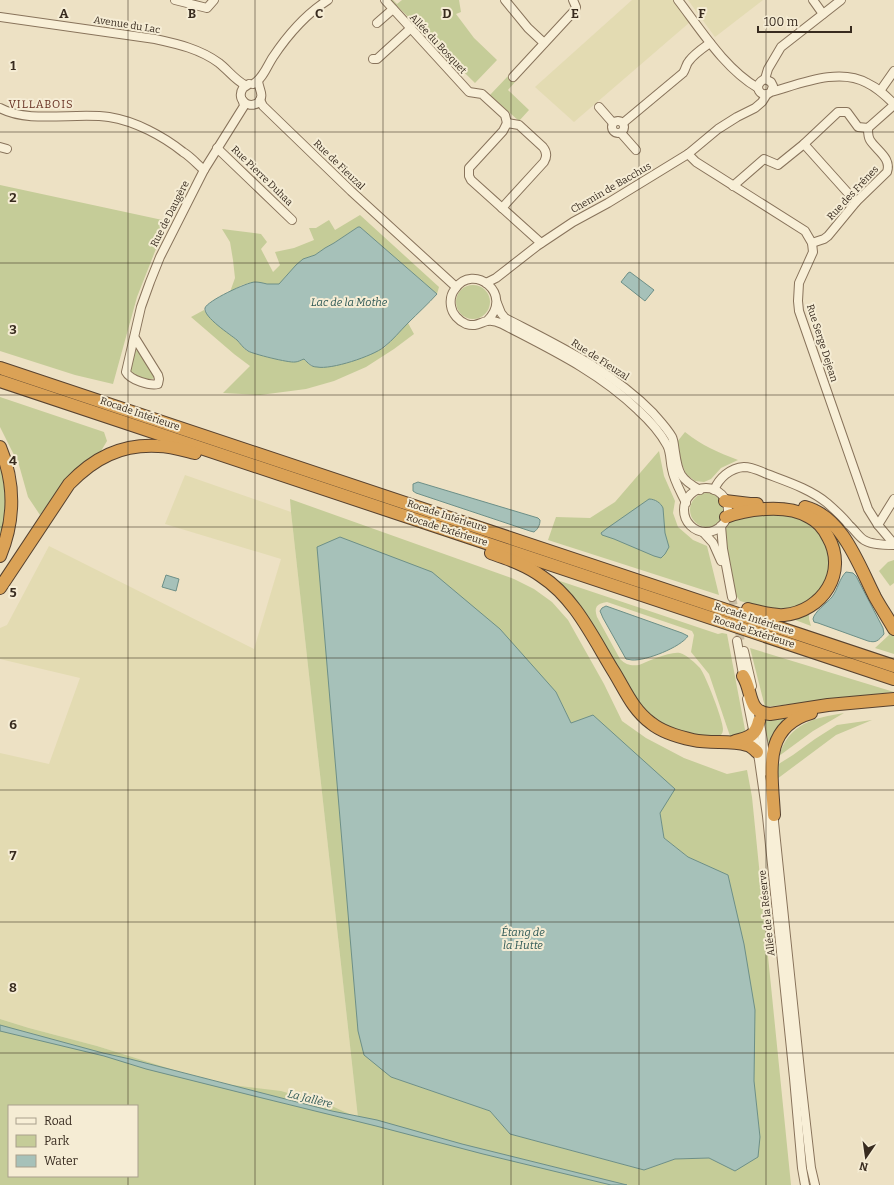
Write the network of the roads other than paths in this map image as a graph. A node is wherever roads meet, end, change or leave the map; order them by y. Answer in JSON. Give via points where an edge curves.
{"nodes":[{"id":1,"x":175,"y":0,"type":"edge"},
{"id":2,"x":214,"y":0,"type":"edge"},
{"id":3,"x":328,"y":0,"type":"edge"},
{"id":4,"x":385,"y":0,"type":"edge"},
{"id":5,"x":505,"y":0,"type":"edge"},
{"id":6,"x":573,"y":0,"type":"edge"},
{"id":7,"x":678,"y":0,"type":"edge"},
{"id":8,"x":812,"y":0,"type":"edge"},
{"id":9,"x":841,"y":0,"type":"edge"},
{"id":10,"x":393,"y":9,"type":"junction"},
{"id":11,"x":823,"y":14,"type":"junction"},
{"id":12,"x":0,"y":17,"type":"edge"},
{"id":13,"x":377,"y":22,"type":"dead end"},
{"id":14,"x":411,"y":28,"type":"junction"},
{"id":15,"x":544,"y":43,"type":"junction"},
{"id":16,"x":710,"y":43,"type":"junction"},
{"id":17,"x":373,"y":60,"type":"dead end"},
{"id":18,"x":894,"y":71,"type":"edge"},
{"id":19,"x":513,"y":77,"type":"dead end"},
{"id":20,"x":249,"y":85,"type":"junction"},
{"id":21,"x":765,"y":86,"type":"junction"},
{"id":22,"x":880,"y":91,"type":"junction"},
{"id":23,"x":252,"y":104,"type":"junction"},
{"id":24,"x":894,"y":104,"type":"edge"},
{"id":25,"x":0,"y":108,"type":"edge"},
{"id":26,"x":599,"y":108,"type":"dead end"},
{"id":27,"x":507,"y":123,"type":"junction"},
{"id":28,"x":613,"y":123,"type":"junction"},
{"id":29,"x":623,"y":123,"type":"junction"},
{"id":30,"x":868,"y":128,"type":"junction"},
{"id":31,"x":621,"y":132,"type":"junction"},
{"id":32,"x":804,"y":144,"type":"junction"},
{"id":33,"x":217,"y":148,"type":"junction"},
{"id":34,"x":636,"y":150,"type":"dead end"},
{"id":35,"x":688,"y":154,"type":"junction"},
{"id":36,"x":204,"y":170,"type":"junction"},
{"id":37,"x":733,"y":186,"type":"junction"},
{"id":38,"x":856,"y":202,"type":"junction"},
{"id":39,"x":502,"y":208,"type":"junction"},
{"id":40,"x":292,"y":220,"type":"dead end"},
{"id":41,"x":812,"y":242,"type":"junction"},
{"id":42,"x":541,"y":243,"type":"junction"},
{"id":43,"x":486,"y":283,"type":"junction"},
{"id":44,"x":456,"y":287,"type":"junction"},
{"id":45,"x":497,"y":304,"type":"junction"},
{"id":46,"x":487,"y":321,"type":"junction"},
{"id":47,"x":135,"y":338,"type":"junction"},
{"id":48,"x":0,"y":368,"type":"edge"},
{"id":49,"x":0,"y":381,"type":"edge"},
{"id":50,"x":0,"y":446,"type":"edge"},
{"id":51,"x":271,"y":471,"type":"junction"},
{"id":52,"x":700,"y":490,"type":"junction"},
{"id":53,"x":714,"y":490,"type":"junction"},
{"id":54,"x":894,"y":499,"type":"edge"},
{"id":55,"x":725,"y":501,"type":"junction"},
{"id":56,"x":686,"y":503,"type":"junction"},
{"id":57,"x":375,"y":506,"type":"junction"},
{"id":58,"x":724,"y":521,"type":"junction"},
{"id":59,"x":878,"y":525,"type":"junction"},
{"id":60,"x":703,"y":532,"type":"junction"},
{"id":61,"x":894,"y":544,"type":"edge"},
{"id":62,"x":0,"y":556,"type":"edge"},
{"id":63,"x":0,"y":588,"type":"edge"},
{"id":64,"x":705,"y":603,"type":"junction"},
{"id":65,"x":894,"y":629,"type":"edge"},
{"id":66,"x":894,"y":666,"type":"edge"},
{"id":67,"x":743,"y":676,"type":"junction"},
{"id":68,"x":894,"y":679,"type":"edge"},
{"id":69,"x":894,"y":699,"type":"edge"},
{"id":70,"x":843,"y":704,"type":"junction"},
{"id":71,"x":758,"y":716,"type":"junction"},
{"id":72,"x":753,"y":733,"type":"junction"},
{"id":73,"x":728,"y":743,"type":"junction"},
{"id":74,"x":757,"y":752,"type":"junction"},
{"id":75,"x":774,"y":815,"type":"junction"},
{"id":76,"x":804,"y":1185,"type":"edge"},
{"id":77,"x":815,"y":1185,"type":"edge"}],
"edges":[{"from":1,"to":2,"type":"street","via":[[207,8]]},
{"from":3,"to":20,"type":"street","via":[[294,30]]},
{"from":4,"to":10,"type":"street","name":"Allée du Bosquet"},
{"from":5,"to":15,"type":"street"},
{"from":6,"to":15,"type":"street","via":[[575,10]]},
{"from":7,"to":16,"type":"street"},
{"from":8,"to":11,"type":"street"},
{"from":9,"to":11,"type":"street"},
{"from":10,"to":13,"type":"street"},
{"from":10,"to":14,"type":"street","name":"Allée du Bosquet"},
{"from":11,"to":21,"type":"street","via":[[781,47]]},
{"from":12,"to":20,"type":"street","name":"Avenue du Lac","via":[[176,44],[206,55]]},
{"from":14,"to":17,"type":"street"},
{"from":14,"to":27,"type":"street","name":"Allée du Bosquet","via":[[469,92],[482,94],[505,115]]},
{"from":15,"to":19,"type":"street"},
{"from":16,"to":21,"type":"street","via":[[749,82]]},
{"from":16,"to":29,"type":"street","via":[[690,59],[683,73]]},
{"from":18,"to":22,"type":"street"},
{"from":20,"to":23,"type":"street","via":[[240,96]]},
{"from":20,"to":23,"type":"street","via":[[262,91],[262,96]]},
{"from":21,"to":22,"type":"street","via":[[796,85],[838,75],[853,77]]},
{"from":21,"to":35,"type":"street","name":"Chemin de Bacchus","via":[[762,102],[718,130]]},
{"from":22,"to":24,"type":"street"},
{"from":23,"to":33,"type":"street","name":"Rue de Daugère"},
{"from":23,"to":44,"type":"street","name":"Rue de Fieuzal","via":[[352,191]]},
{"from":24,"to":30,"type":"street"},
{"from":25,"to":36,"type":"street","via":[[20,116],[90,115],[129,122],[163,138]]},
{"from":26,"to":28,"type":"street"},
{"from":27,"to":39,"type":"street","via":[[468,172],[471,180]]},
{"from":27,"to":39,"type":"street","via":[[520,125],[543,147],[546,156],[544,162]]},
{"from":28,"to":29,"type":"street"},
{"from":28,"to":31,"type":"street","via":[[614,132]]},
{"from":29,"to":31,"type":"street","via":[[624,128]]},
{"from":30,"to":32,"type":"street","via":[[858,127],[847,112],[838,112]]},
{"from":30,"to":38,"type":"street","name":"Rue des Frênes","via":[[869,139],[888,161],[889,168]]},
{"from":31,"to":34,"type":"street"},
{"from":32,"to":37,"type":"street","via":[[778,165],[764,159]]},
{"from":32,"to":38,"type":"street"},
{"from":33,"to":36,"type":"street","name":"Rue de Daugère"},
{"from":33,"to":40,"type":"street","name":"Rue Pierre Duhaa"},
{"from":35,"to":37,"type":"street"},
{"from":35,"to":42,"type":"street","name":"Chemin de Bacchus"},
{"from":36,"to":47,"type":"street","name":"Rue de Daugère","via":[[160,257],[141,308]]},
{"from":37,"to":41,"type":"street","via":[[805,230]]},
{"from":38,"to":41,"type":"street","name":"Rue des Frênes","via":[[828,236]]},
{"from":39,"to":42,"type":"street"},
{"from":41,"to":59,"type":"street","name":"Rue Serge Dejean","via":[[812,252],[799,283],[799,311],[868,509]]},
{"from":42,"to":43,"type":"street","name":"Chemin de Bacchus"},
{"from":43,"to":44,"type":"street","via":[[474,279],[461,282]]},
{"from":43,"to":45,"type":"street","name":"Rue de Fieuzal","via":[[494,292]]},
{"from":44,"to":46,"type":"street","name":"Rue de Fieuzal","via":[[450,300],[454,315],[466,324],[478,325]]},
{"from":45,"to":46,"type":"street"},
{"from":45,"to":52,"type":"street","name":"Rue de Fieuzal","via":[[505,318],[594,366],[637,397],[672,437],[677,467],[683,478]]},
{"from":46,"to":56,"type":"street","name":"Rue de Fieuzal","via":[[502,324],[564,356],[614,388],[631,403],[658,431],[668,447],[671,468]]},
{"from":47,"to":47,"type":"street","name":"Rue de Daugère","via":[[158,375],[158,384],[149,384],[126,372]]},
{"from":48,"to":64,"type":"highway","name":"Rocade Intérieure"},
{"from":49,"to":51,"type":"highway","name":"Rocade Extérieure"},
{"from":50,"to":62,"type":"highway","via":[[10,477],[12,495],[9,531]]},
{"from":51,"to":57,"type":"highway","name":"Rocade Extérieure"},
{"from":51,"to":63,"type":"highway","via":[[158,446],[138,446],[109,454],[80,472],[70,484]]},
{"from":52,"to":53,"type":"street"},
{"from":52,"to":56,"type":"street","via":[[691,495]]},
{"from":53,"to":55,"type":"street"},
{"from":53,"to":61,"type":"street","via":[[719,481],[734,469],[754,469],[814,494],[864,540],[877,544]]},
{"from":54,"to":59,"type":"street"},
{"from":55,"to":58,"type":"street","via":[[727,506]]},
{"from":55,"to":65,"type":"highway","via":[[796,505],[824,517],[843,536]]},
{"from":56,"to":60,"type":"street","via":[[686,519],[693,528]]},
{"from":57,"to":68,"type":"highway","name":"Rocade Extérieure"},
{"from":57,"to":73,"type":"highway","via":[[524,566],[541,576],[559,590],[576,610],[633,706],[652,724],[693,741]]},
{"from":58,"to":60,"type":"street","via":[[713,531]]},
{"from":58,"to":60,"type":"street","via":[[723,550],[730,597],[717,550]]},
{"from":58,"to":64,"type":"highway","via":[[742,512],[775,509],[787,509],[810,517],[822,528],[831,542],[834,552],[833,573],[828,589],[818,600],[806,609],[792,614],[764,613],[720,600]]},
{"from":59,"to":61,"type":"street","name":"Rue Serge Dejean"},
{"from":64,"to":66,"type":"highway","name":"Rocade Intérieure"},
{"from":67,"to":71,"type":"highway"},
{"from":67,"to":71,"type":"street","name":"Allée de la Réserve","via":[[739,642],[751,680]]},
{"from":67,"to":72,"type":"street","name":"Allée de la Réserve"},
{"from":69,"to":70,"type":"highway"},
{"from":70,"to":71,"type":"highway","via":[[761,713]]},
{"from":70,"to":75,"type":"highway","via":[[800,716],[784,727],[779,735],[772,761]]},
{"from":71,"to":72,"type":"highway","via":[[758,725]]},
{"from":71,"to":75,"type":"street","name":"Allée de la Réserve"},
{"from":72,"to":73,"type":"highway","via":[[746,738]]},
{"from":72,"to":74,"type":"street","name":"Allée de la Réserve"},
{"from":73,"to":74,"type":"highway","via":[[748,745]]},
{"from":74,"to":76,"type":"street","name":"Allée de la Réserve","via":[[767,816]]},
{"from":75,"to":77,"type":"street","name":"Allée de la Réserve","via":[[801,1080]]}]}
